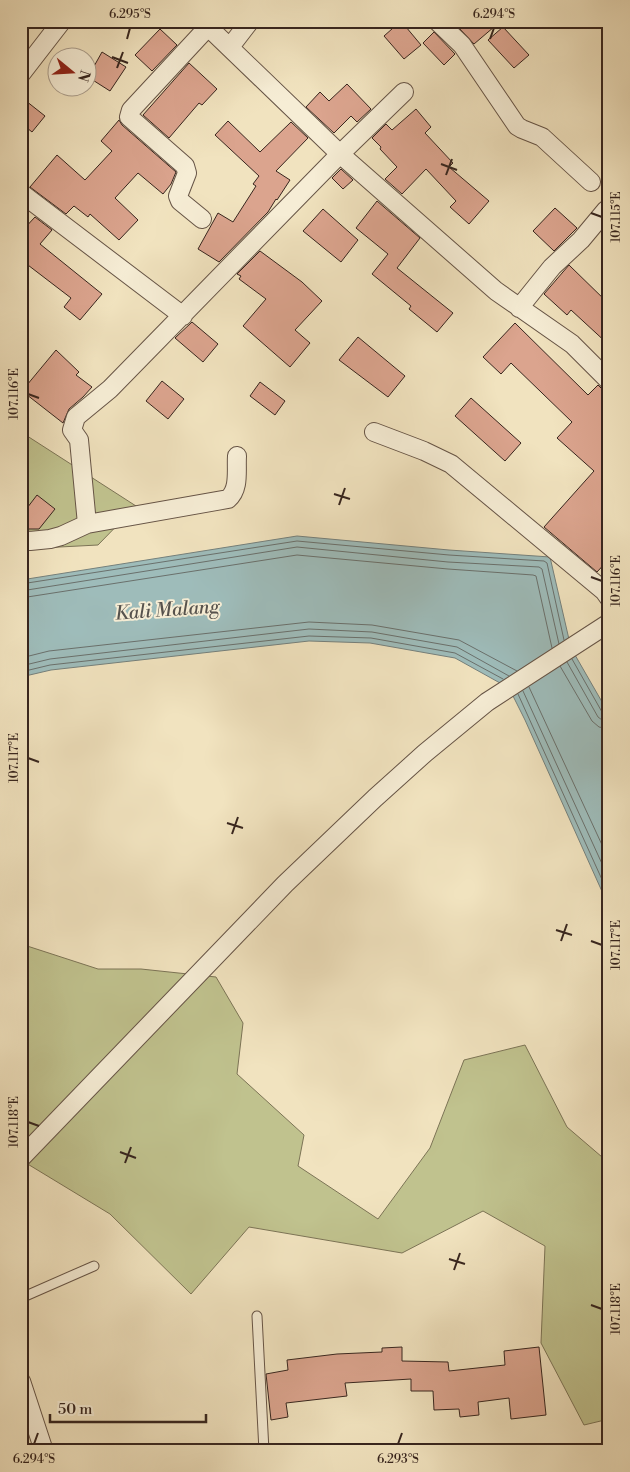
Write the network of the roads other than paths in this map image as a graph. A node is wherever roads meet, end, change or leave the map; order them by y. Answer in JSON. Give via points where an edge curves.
{"nodes":[{"id":1,"x":62,"y":21,"type":"edge"},
{"id":2,"x":250,"y":21,"type":"edge"},
{"id":3,"x":437,"y":21,"type":"edge"},
{"id":4,"x":205,"y":24,"type":"edge"},
{"id":5,"x":230,"y":47,"type":"junction"},
{"id":6,"x":21,"y":74,"type":"edge"},
{"id":7,"x":404,"y":92,"type":"dead end"},
{"id":8,"x":340,"y":154,"type":"junction"},
{"id":9,"x":591,"y":182,"type":"dead end"},
{"id":10,"x":21,"y":193,"type":"edge"},
{"id":11,"x":606,"y":210,"type":"dead end"},
{"id":12,"x":202,"y":219,"type":"dead end"},
{"id":13,"x":519,"y":308,"type":"junction"},
{"id":14,"x":183,"y":316,"type":"junction"},
{"id":15,"x":609,"y":381,"type":"edge"},
{"id":16,"x":374,"y":432,"type":"dead end"},
{"id":17,"x":237,"y":456,"type":"dead end"},
{"id":18,"x":87,"y":524,"type":"junction"},
{"id":19,"x":21,"y":540,"type":"edge"},
{"id":20,"x":607,"y":592,"type":"edge"},
{"id":21,"x":609,"y":623,"type":"edge"},
{"id":22,"x":21,"y":1158,"type":"edge"},
{"id":23,"x":94,"y":1266,"type":"dead end"},
{"id":24,"x":21,"y":1298,"type":"edge"},
{"id":25,"x":257,"y":1316,"type":"dead end"},
{"id":26,"x":21,"y":1381,"type":"edge"},
{"id":27,"x":44,"y":1451,"type":"edge"},
{"id":28,"x":264,"y":1451,"type":"edge"}],
"edges":[{"from":1,"to":6,"type":"street"},
{"from":2,"to":5,"type":"street"},
{"from":3,"to":9,"type":"street","via":[[462,45],[517,126],[542,137]]},
{"from":4,"to":5,"type":"street"},
{"from":4,"to":12,"type":"street","via":[[129,113],[129,117],[185,166],[186,173],[178,196]]},
{"from":5,"to":8,"type":"street"},
{"from":7,"to":8,"type":"street"},
{"from":8,"to":13,"type":"street"},
{"from":8,"to":14,"type":"street"},
{"from":10,"to":14,"type":"street"},
{"from":11,"to":13,"type":"street","via":[[552,267]]},
{"from":13,"to":15,"type":"street","via":[[572,344]]},
{"from":14,"to":18,"type":"street","via":[[76,418],[72,430],[78,440]]},
{"from":16,"to":20,"type":"street","via":[[451,464]]},
{"from":17,"to":18,"type":"street","via":[[236,488],[228,499]]},
{"from":18,"to":19,"type":"street","via":[[50,539]]},
{"from":21,"to":22,"type":"street","via":[[488,702],[425,752],[285,884]]},
{"from":23,"to":24,"type":"lane"},
{"from":25,"to":28,"type":"lane"},
{"from":26,"to":27,"type":"street"}]}
